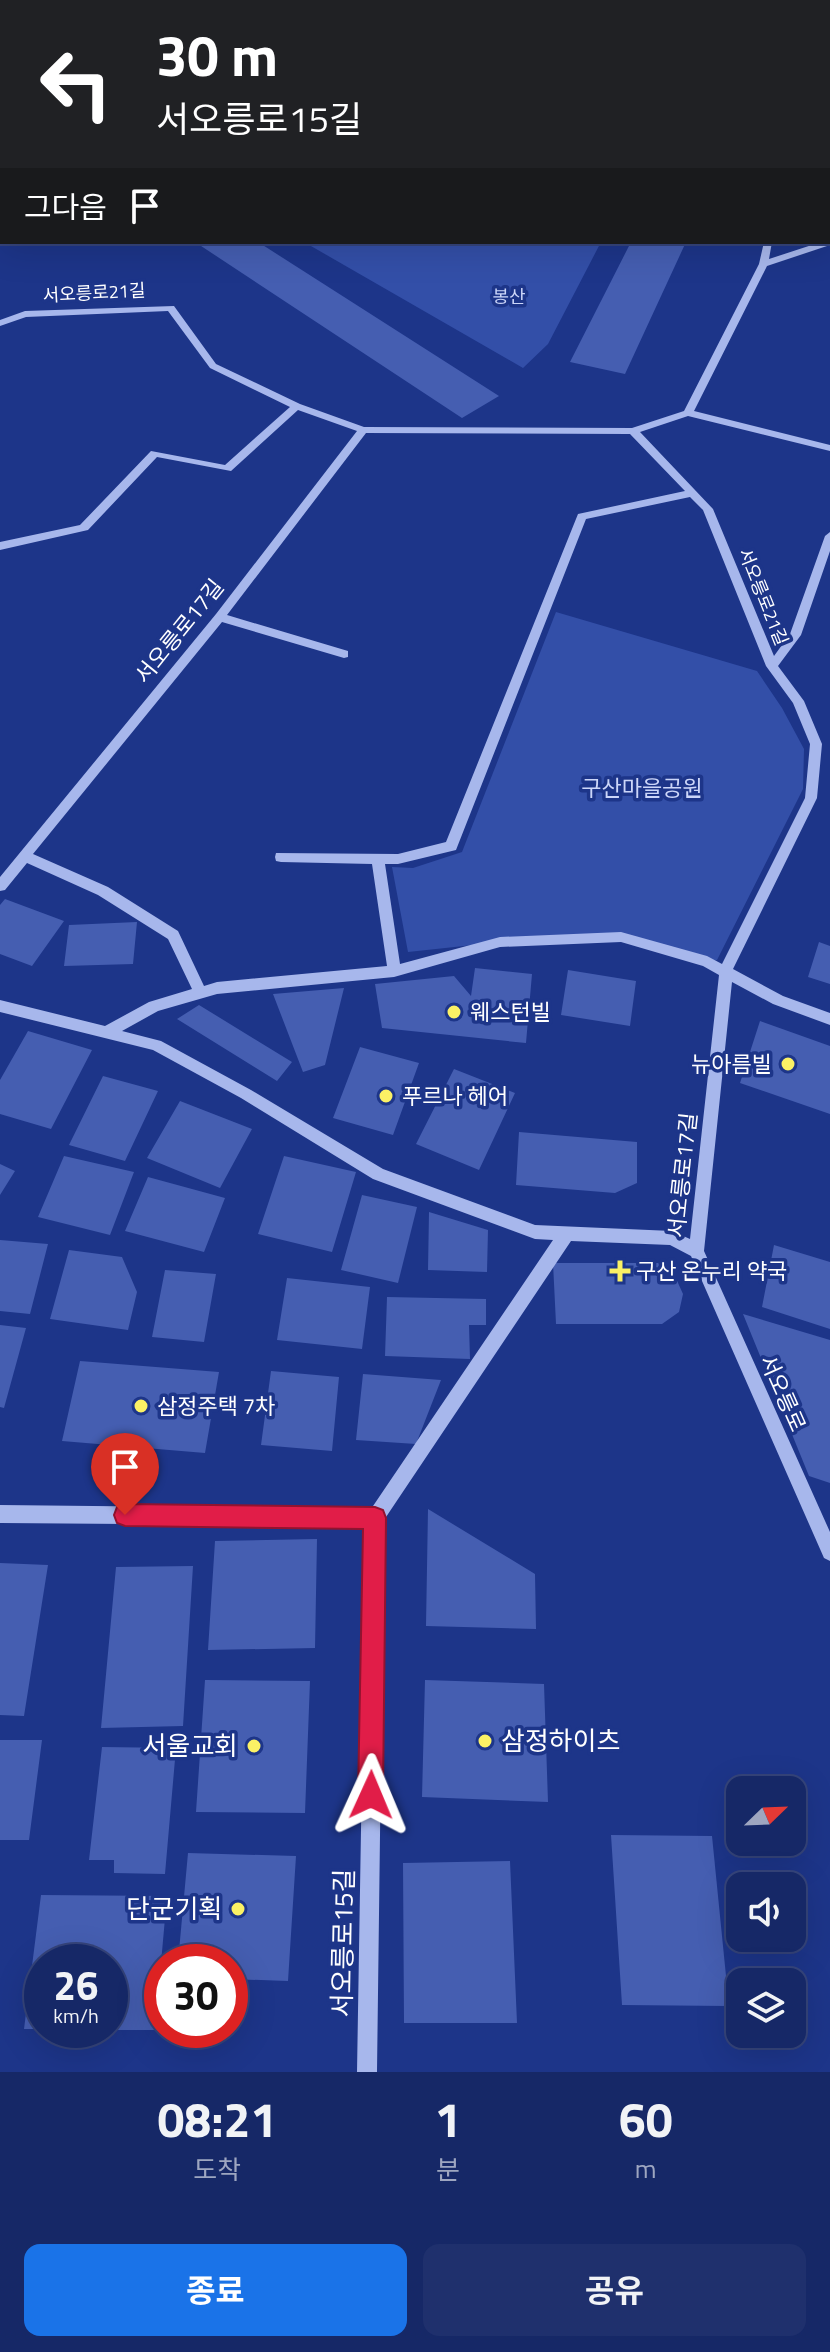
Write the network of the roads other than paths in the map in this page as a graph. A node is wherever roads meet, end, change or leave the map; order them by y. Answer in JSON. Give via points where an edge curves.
{"nodes":[{"id":1,"x":768,"y":244,"type":"edge"},
{"id":2,"x":824,"y":244,"type":"edge"},
{"id":3,"x":763,"y":264,"type":"junction"},
{"id":4,"x":0,"y":323,"type":"edge"},
{"id":5,"x":297,"y":406,"type":"junction"},
{"id":6,"x":688,"y":413,"type":"junction"},
{"id":7,"x":363,"y":430,"type":"junction"},
{"id":8,"x":633,"y":431,"type":"junction"},
{"id":9,"x":830,"y":448,"type":"edge"},
{"id":10,"x":692,"y":493,"type":"junction"},
{"id":11,"x":830,"y":536,"type":"edge"},
{"id":12,"x":0,"y":546,"type":"edge"},
{"id":13,"x":220,"y":617,"type":"junction"},
{"id":14,"x":344,"y":654,"type":"dead end"},
{"id":15,"x":772,"y":666,"type":"junction"},
{"id":16,"x":823,"y":745,"type":"edge"},
{"id":17,"x":24,"y":856,"type":"junction"},
{"id":18,"x":281,"y":857,"type":"dead end"},
{"id":19,"x":378,"y":859,"type":"junction"},
{"id":20,"x":0,"y":886,"type":"edge"},
{"id":21,"x":726,"y":970,"type":"junction"},
{"id":22,"x":394,"y":971,"type":"junction"},
{"id":23,"x":201,"y":993,"type":"junction"},
{"id":24,"x":0,"y":1006,"type":"edge"},
{"id":25,"x":830,"y":1019,"type":"edge"},
{"id":26,"x":109,"y":1031,"type":"junction"},
{"id":27,"x":567,"y":1233,"type":"junction"},
{"id":28,"x":696,"y":1251,"type":"junction"},
{"id":29,"x":0,"y":1514,"type":"edge"},
{"id":30,"x":375,"y":1518,"type":"junction"},
{"id":31,"x":830,"y":1552,"type":"edge"},
{"id":32,"x":367,"y":2072,"type":"edge"}],
"edges":[{"from":1,"to":3,"type":"street"},
{"from":2,"to":3,"type":"street"},
{"from":3,"to":6,"type":"street"},
{"from":4,"to":5,"type":"street","name":"서오릉로21길","via":[[25,314],[171,308],[213,366]]},
{"from":5,"to":7,"type":"street","name":"서오릉로21길"},
{"from":5,"to":12,"type":"street","via":[[227,469],[155,453],[84,528]]},
{"from":6,"to":8,"type":"street","name":"서오릉로21길"},
{"from":6,"to":9,"type":"street"},
{"from":7,"to":8,"type":"street","name":"서오릉로21길"},
{"from":7,"to":13,"type":"street","name":"서오릉로17길"},
{"from":8,"to":10,"type":"street","name":"서오릉로21길"},
{"from":10,"to":15,"type":"street","name":"서오릉로21길","via":[[708,509]]},
{"from":10,"to":19,"type":"street","via":[[582,516],[451,846]]},
{"from":11,"to":15,"type":"street","name":"서오릉로21길","via":[[795,635]]},
{"from":13,"to":14,"type":"street"},
{"from":13,"to":17,"type":"street","name":"서오릉로17길"},
{"from":15,"to":16,"type":"street","name":"서오릉로17길"},
{"from":16,"to":21,"type":"street","name":"서오릉로17길","via":[[811,798]]},
{"from":17,"to":20,"type":"street","name":"서오릉로17길"},
{"from":17,"to":23,"type":"street","via":[[103,891],[173,935]]},
{"from":18,"to":19,"type":"street"},
{"from":19,"to":22,"type":"street"},
{"from":21,"to":22,"type":"street","via":[[621,937],[500,942]]},
{"from":21,"to":25,"type":"street","via":[[778,1000]]},
{"from":21,"to":28,"type":"street","name":"서오릉로17길"},
{"from":22,"to":23,"type":"street"},
{"from":23,"to":26,"type":"street","via":[[154,1006]]},
{"from":24,"to":26,"type":"street","name":"서오릉로17길"},
{"from":26,"to":27,"type":"street","name":"서오릉로17길","via":[[156,1045],[378,1174],[535,1232]]},
{"from":27,"to":28,"type":"street","name":"서오릉로17길","via":[[672,1238]]},
{"from":27,"to":30,"type":"street"},
{"from":28,"to":31,"type":"street","name":"서오릉로"},
{"from":29,"to":30,"type":"street"},
{"from":30,"to":32,"type":"street","name":"서오릉로15길"}]}
